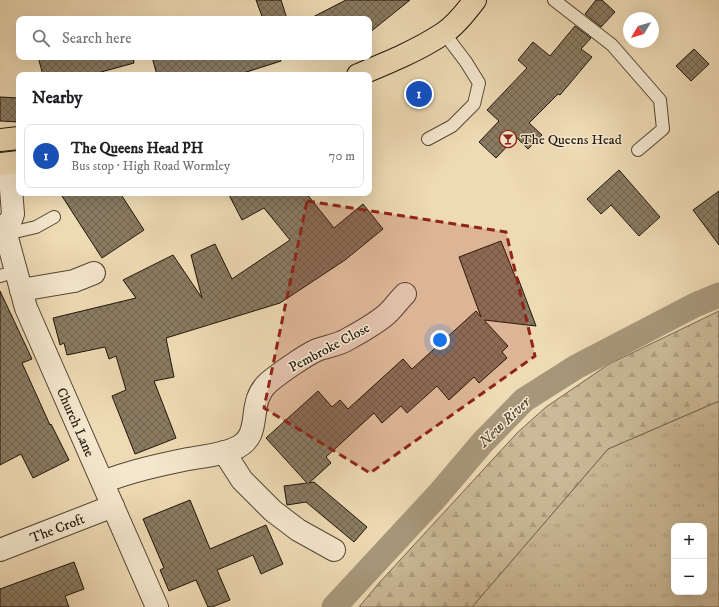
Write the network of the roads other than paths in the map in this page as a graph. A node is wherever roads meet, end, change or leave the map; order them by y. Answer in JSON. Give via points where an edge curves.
{"nodes":[{"id":1,"x":475,"y":0,"type":"edge"},
{"id":2,"x":554,"y":0,"type":"edge"},
{"id":3,"x":444,"y":33,"type":"junction"},
{"id":4,"x":365,"y":72,"type":"edge"},
{"id":5,"x":16,"y":138,"type":"edge"},
{"id":6,"x":0,"y":140,"type":"edge"},
{"id":7,"x":428,"y":140,"type":"dead end"},
{"id":8,"x":638,"y":150,"type":"dead end"},
{"id":9,"x":7,"y":161,"type":"edge"},
{"id":10,"x":54,"y":217,"type":"dead end"},
{"id":11,"x":3,"y":230,"type":"edge"},
{"id":12,"x":94,"y":274,"type":"dead end"},
{"id":13,"x":12,"y":279,"type":"edge"},
{"id":14,"x":405,"y":294,"type":"dead end"},
{"id":15,"x":224,"y":452,"type":"junction"},
{"id":16,"x":103,"y":482,"type":"junction"},
{"id":17,"x":113,"y":506,"type":"junction"},
{"id":18,"x":0,"y":550,"type":"edge"},
{"id":19,"x":334,"y":550,"type":"dead end"},
{"id":20,"x":157,"y":607,"type":"edge"}],
"edges":[{"from":1,"to":3,"type":"main road"},
{"from":2,"to":8,"type":"lane","via":[[612,45],[660,100],[663,128]]},
{"from":3,"to":4,"type":"main road","via":[[404,55]]},
{"from":3,"to":7,"type":"lane","via":[[479,83],[474,104],[452,126]]},
{"from":5,"to":6,"type":"main road"},
{"from":9,"to":11,"type":"street","via":[[13,214]]},
{"from":10,"to":11,"type":"lane","via":[[36,227]]},
{"from":11,"to":13,"type":"street","name":"Church Lane"},
{"from":12,"to":13,"type":"street","via":[[74,281]]},
{"from":13,"to":16,"type":"street","name":"Church Lane"},
{"from":14,"to":15,"type":"street","name":"Pembroke Close","via":[[388,313],[347,340],[316,351],[268,383],[257,399],[253,428],[248,438],[239,446]]},
{"from":15,"to":16,"type":"street","name":"Pembroke Close","via":[[132,471]]},
{"from":15,"to":19,"type":"street","via":[[242,480],[273,511],[298,530]]},
{"from":16,"to":17,"type":"street","name":"Church Lane"},
{"from":17,"to":18,"type":"street","name":"The Croft"},
{"from":17,"to":20,"type":"street","name":"Church Lane"}]}
